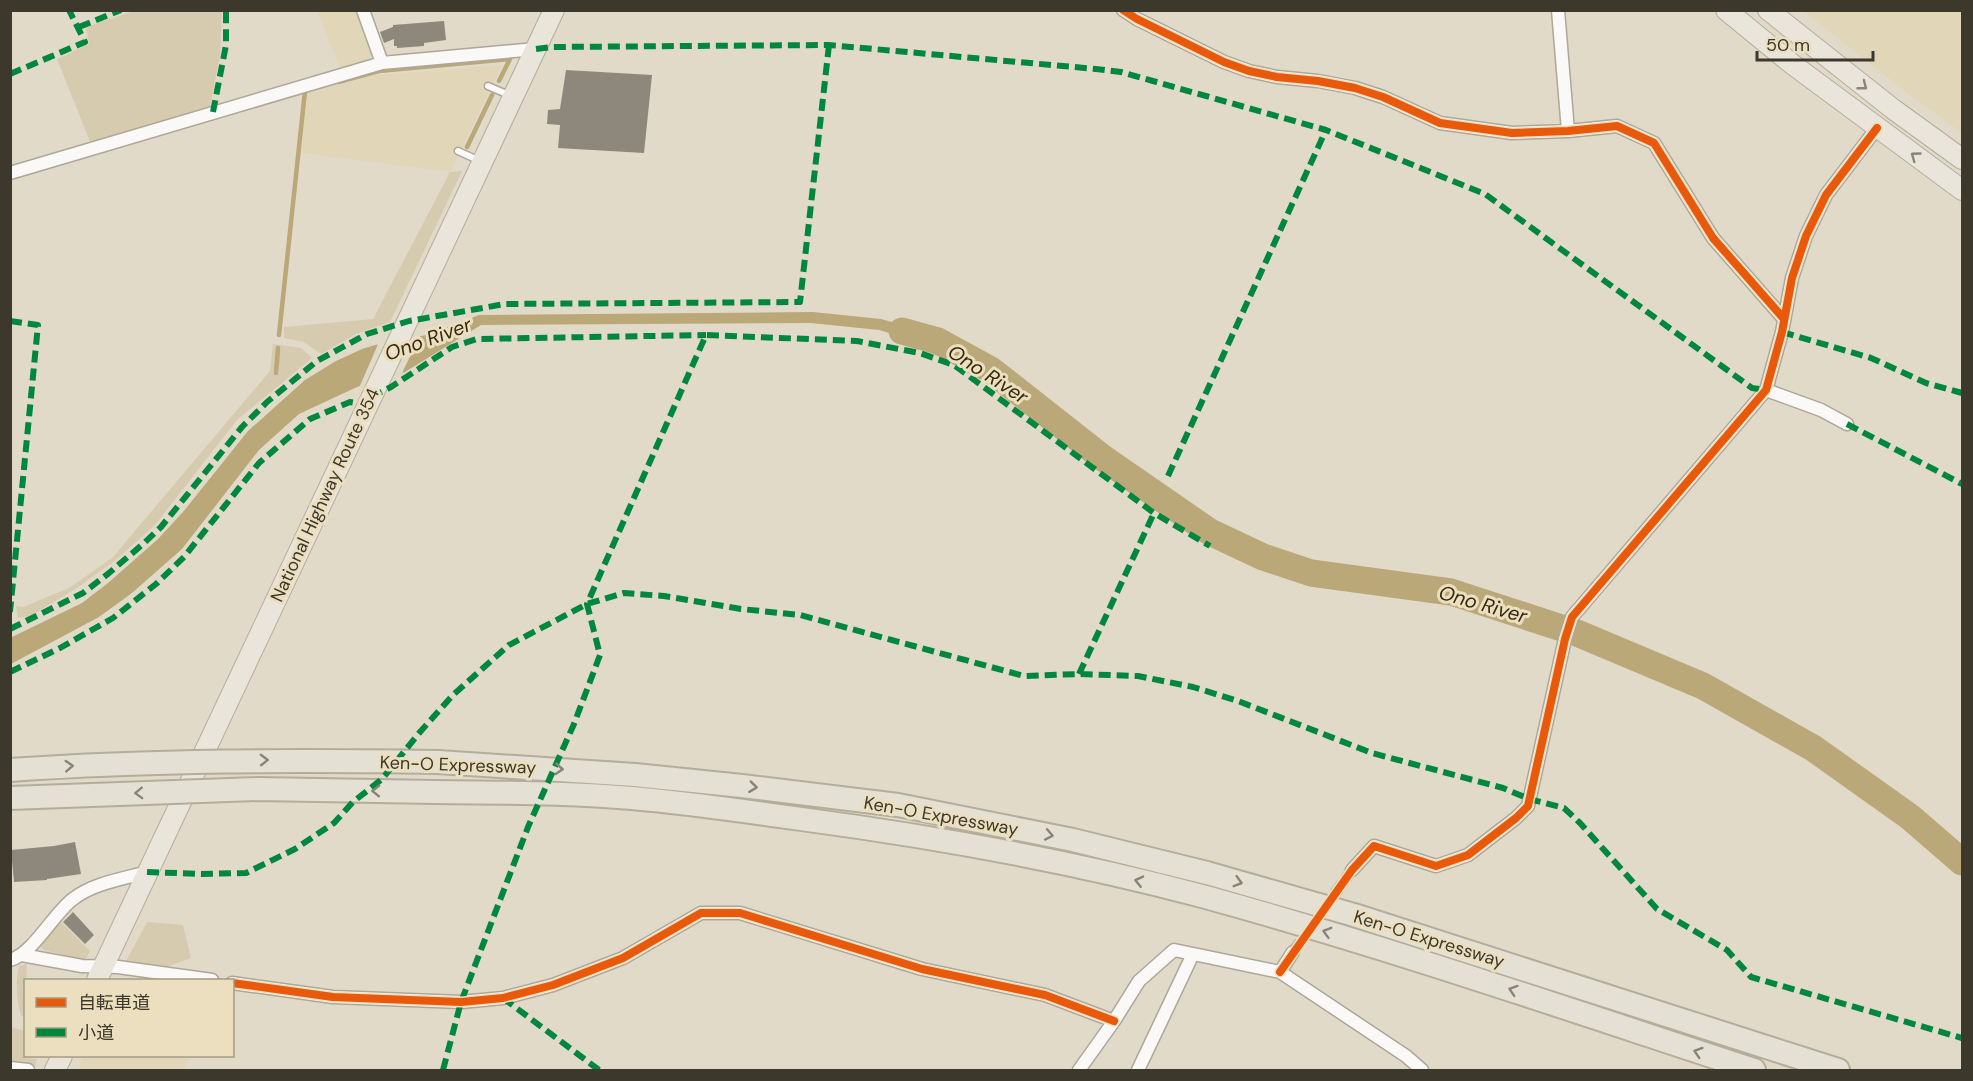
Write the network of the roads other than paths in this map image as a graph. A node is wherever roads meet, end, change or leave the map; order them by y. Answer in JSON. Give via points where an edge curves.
{"nodes":[{"id":1,"x":363,"y":10,"type":"edge"},
{"id":2,"x":554,"y":10,"type":"edge"},
{"id":3,"x":1123,"y":10,"type":"edge"},
{"id":4,"x":1557,"y":10,"type":"edge"},
{"id":5,"x":1726,"y":10,"type":"edge"},
{"id":6,"x":1768,"y":10,"type":"edge"},
{"id":7,"x":536,"y":49,"type":"junction"},
{"id":8,"x":382,"y":63,"type":"junction"},
{"id":9,"x":488,"y":86,"type":"dead end"},
{"id":10,"x":513,"y":97,"type":"junction"},
{"id":11,"x":1877,"y":128,"type":"junction"},
{"id":12,"x":1568,"y":131,"type":"junction"},
{"id":13,"x":458,"y":151,"type":"dead end"},
{"id":14,"x":1962,"y":159,"type":"edge"},
{"id":15,"x":483,"y":162,"type":"junction"},
{"id":16,"x":10,"y":172,"type":"edge"},
{"id":17,"x":1962,"y":190,"type":"edge"},
{"id":18,"x":1784,"y":319,"type":"junction"},
{"id":19,"x":1766,"y":390,"type":"junction"},
{"id":20,"x":1847,"y":424,"type":"dead end"},
{"id":21,"x":10,"y":770,"type":"edge"},
{"id":22,"x":10,"y":798,"type":"edge"},
{"id":23,"x":1352,"y":870,"type":"tunnel mouth"},
{"id":24,"x":147,"y":872,"type":"junction"},
{"id":25,"x":1293,"y":952,"type":"tunnel mouth"},
{"id":26,"x":1193,"y":954,"type":"junction"},
{"id":27,"x":16,"y":958,"type":"edge"},
{"id":28,"x":1280,"y":972,"type":"junction"},
{"id":29,"x":99,"y":974,"type":"edge"},
{"id":30,"x":199,"y":979,"type":"edge"},
{"id":31,"x":234,"y":983,"type":"edge"},
{"id":32,"x":1114,"y":1021,"type":"junction"},
{"id":33,"x":62,"y":1057,"type":"edge"},
{"id":34,"x":10,"y":1068,"type":"edge"},
{"id":35,"x":28,"y":1071,"type":"edge"},
{"id":36,"x":55,"y":1071,"type":"edge"},
{"id":37,"x":1079,"y":1071,"type":"edge"},
{"id":38,"x":1138,"y":1071,"type":"edge"},
{"id":39,"x":1422,"y":1071,"type":"edge"},
{"id":40,"x":1754,"y":1071,"type":"edge"},
{"id":41,"x":1839,"y":1071,"type":"edge"}],
"edges":[{"from":1,"to":8,"type":"street"},
{"from":2,"to":7,"type":"highway","name":"National Highway Route 354"},
{"from":3,"to":12,"type":"street","via":[[1249,71],[1355,88],[1383,96],[1440,123],[1512,133]]},
{"from":4,"to":12,"type":"street"},
{"from":5,"to":11,"type":"highway"},
{"from":6,"to":14,"type":"highway","one_way":true},
{"from":7,"to":8,"type":"street"},
{"from":7,"to":10,"type":"highway","name":"National Highway Route 354"},
{"from":8,"to":16,"type":"street"},
{"from":9,"to":10,"type":"lane"},
{"from":10,"to":15,"type":"highway","name":"National Highway Route 354"},
{"from":17,"to":11,"type":"highway","one_way":true},
{"from":11,"to":18,"type":"street","via":[[1826,195],[1806,236]]},
{"from":12,"to":18,"type":"street","via":[[1617,126],[1654,143],[1713,238]]},
{"from":13,"to":15,"type":"lane"},
{"from":15,"to":24,"type":"highway","name":"National Highway Route 354"},
{"from":18,"to":19,"type":"street"},
{"from":19,"to":20,"type":"street"},
{"from":19,"to":23,"type":"street","via":[[1572,616],[1528,806],[1468,855],[1436,866],[1374,846]]},
{"from":21,"to":41,"type":"highway","name":"Ken-O Expressway","one_way":true,"bridge":true,"via":[[270,760],[438,762],[635,775],[898,806],[1072,840],[1207,873],[1354,915]]},
{"from":40,"to":22,"type":"highway","name":"Ken-O Expressway","one_way":true,"bridge":true,"via":[[1503,987],[1199,896],[1064,863],[892,831],[631,798],[524,793],[258,789]]},
{"from":24,"to":27,"type":"street","via":[[74,898]]},
{"from":24,"to":29,"type":"highway","name":"National Highway Route 354"},
{"from":25,"to":28,"type":"street"},
{"from":26,"to":28,"type":"street"},
{"from":26,"to":32,"type":"street","via":[[1173,950],[1140,981]]},
{"from":26,"to":38,"type":"street"},
{"from":27,"to":29,"type":"street","via":[[82,966]]},
{"from":28,"to":39,"type":"street","via":[[1406,1056]]},
{"from":29,"to":30,"type":"street","via":[[118,967]]},
{"from":31,"to":32,"type":"street","via":[[333,997],[461,1002],[502,998],[553,985],[623,958],[701,913],[740,914],[922,969],[1045,995]]},
{"from":32,"to":37,"type":"street"},
{"from":33,"to":36,"type":"highway"},
{"from":34,"to":35,"type":"street"}]}
